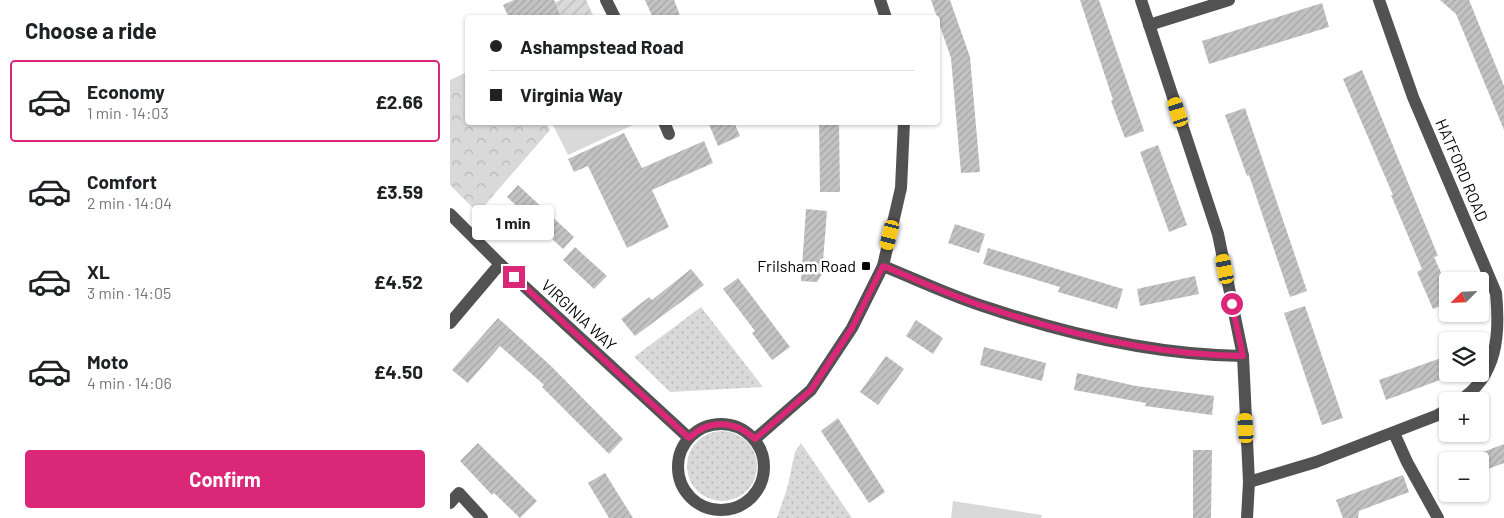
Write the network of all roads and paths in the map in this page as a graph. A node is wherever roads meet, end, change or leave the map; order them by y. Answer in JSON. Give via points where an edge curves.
{"nodes":[{"id":1,"x":606,"y":0,"type":"edge"},
{"id":2,"x":880,"y":0,"type":"edge"},
{"id":3,"x":1141,"y":0,"type":"edge"},
{"id":4,"x":1229,"y":0,"type":"edge"},
{"id":5,"x":1379,"y":0,"type":"edge"},
{"id":6,"x":613,"y":15,"type":"edge"},
{"id":7,"x":885,"y":15,"type":"edge"},
{"id":8,"x":1148,"y":25,"type":"junction"},
{"id":9,"x":904,"y":125,"type":"edge"},
{"id":10,"x":450,"y":214,"type":"edge"},
{"id":11,"x":500,"y":264,"type":"junction"},
{"id":12,"x":883,"y":266,"type":"junction"},
{"id":13,"x":450,"y":323,"type":"edge"},
{"id":14,"x":1243,"y":356,"type":"junction"},
{"id":15,"x":1499,"y":360,"type":"edge"},
{"id":16,"x":1471,"y":392,"type":"edge"},
{"id":17,"x":1439,"y":414,"type":"edge"},
{"id":18,"x":1394,"y":433,"type":"junction"},
{"id":19,"x":689,"y":438,"type":"junction"},
{"id":20,"x":755,"y":439,"type":"junction"},
{"id":21,"x":1249,"y":482,"type":"junction"},
{"id":22,"x":450,"y":503,"type":"edge"},
{"id":23,"x":736,"y":513,"type":"edge"},
{"id":24,"x":482,"y":518,"type":"edge"},
{"id":25,"x":1247,"y":518,"type":"edge"},
{"id":26,"x":1438,"y":518,"type":"edge"}],
"edges":[{"from":1,"to":6,"type":"street"},
{"from":2,"to":7,"type":"street"},
{"from":3,"to":8,"type":"street"},
{"from":4,"to":8,"type":"street"},
{"from":5,"to":15,"type":"street","name":"HATFORD ROAD","via":[[1413,97],[1496,293]]},
{"from":8,"to":14,"type":"street","via":[[1218,234]]},
{"from":9,"to":12,"type":"street","via":[[901,188]]},
{"from":10,"to":11,"type":"street","name":"VIRGINIA WAY"},
{"from":11,"to":13,"type":"street"},
{"from":11,"to":19,"type":"street","name":"VIRGINIA WAY"},
{"from":12,"to":14,"type":"street","via":[[987,308],[1072,333],[1204,356]]},
{"from":12,"to":20,"type":"street","via":[[852,328],[811,390]]},
{"from":14,"to":21,"type":"street"},
{"from":15,"to":16,"type":"street","name":"HATFORD ROAD"},
{"from":17,"to":18,"type":"street"},
{"from":18,"to":21,"type":"street","via":[[1316,462]]},
{"from":18,"to":26,"type":"street"},
{"from":19,"to":20,"type":"street","via":[[709,425],[731,424]]},
{"from":19,"to":23,"type":"street","via":[[681,450],[678,465],[679,478],[686,492],[705,507]]},
{"from":20,"to":23,"type":"street","via":[[765,466],[762,480],[758,490]]},
{"from":21,"to":25,"type":"street"},
{"from":22,"to":24,"type":"street","via":[[459,493]]}]}
